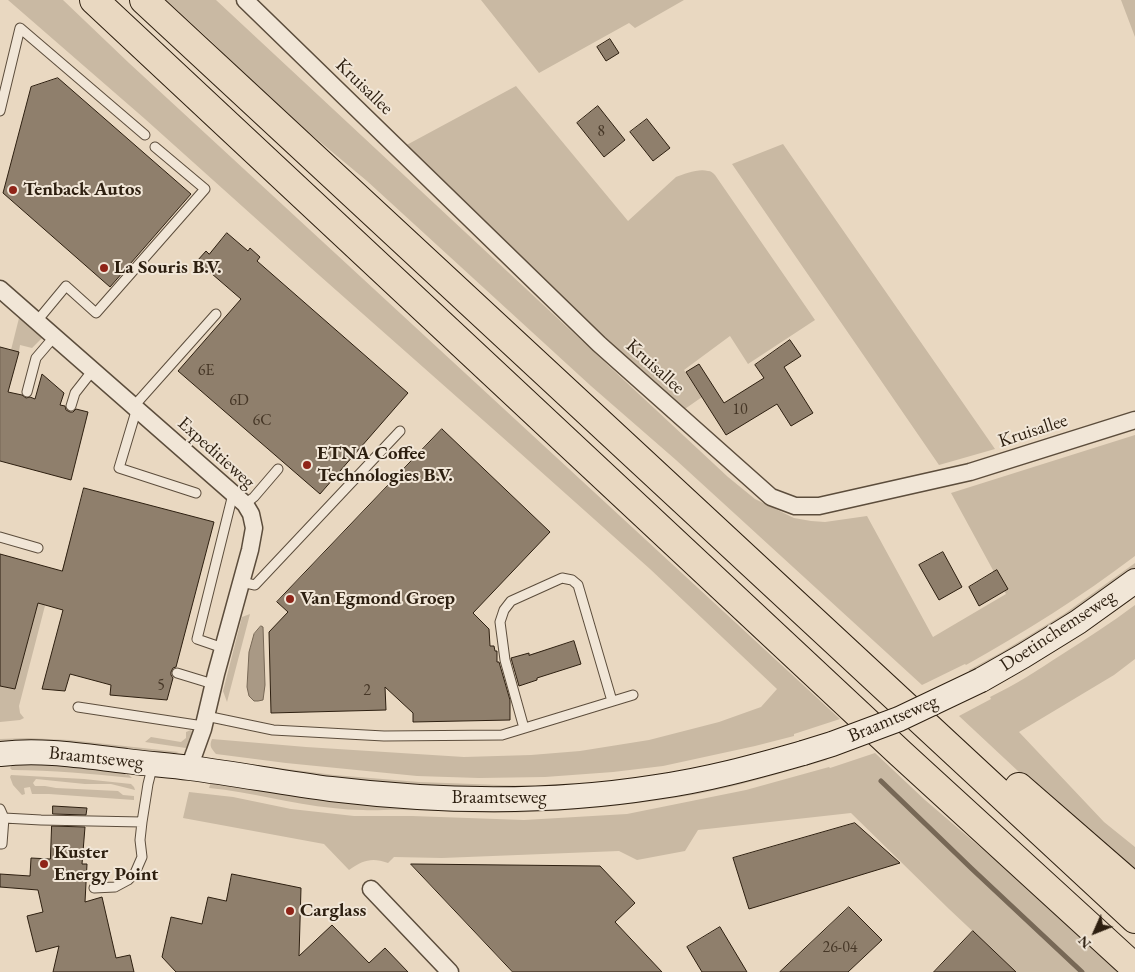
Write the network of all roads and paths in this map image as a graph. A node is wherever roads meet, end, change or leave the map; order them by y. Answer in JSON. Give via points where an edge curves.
{"nodes":[{"id":1,"x":94,"y":0,"type":"edge"},
{"id":2,"x":144,"y":0,"type":"edge"},
{"id":3,"x":245,"y":0,"type":"edge"},
{"id":4,"x":0,"y":112,"type":"edge"},
{"id":5,"x":145,"y":135,"type":"dead end"},
{"id":6,"x":155,"y":147,"type":"dead end"},
{"id":7,"x":0,"y":289,"type":"edge"},
{"id":8,"x":216,"y":314,"type":"dead end"},
{"id":9,"x":37,"y":321,"type":"junction"},
{"id":10,"x":54,"y":337,"type":"junction"},
{"id":11,"x":93,"y":370,"type":"junction"},
{"id":12,"x":27,"y":392,"type":"dead end"},
{"id":13,"x":71,"y":406,"type":"dead end"},
{"id":14,"x":135,"y":407,"type":"junction"},
{"id":15,"x":1135,"y":420,"type":"edge"},
{"id":16,"x":400,"y":432,"type":"dead end"},
{"id":17,"x":278,"y":469,"type":"dead end"},
{"id":18,"x":196,"y":493,"type":"dead end"},
{"id":19,"x":239,"y":499,"type":"junction"},
{"id":20,"x":0,"y":537,"type":"edge"},
{"id":21,"x":38,"y":548,"type":"dead end"},
{"id":22,"x":1135,"y":581,"type":"edge"},
{"id":23,"x":241,"y":582,"type":"junction"},
{"id":24,"x":222,"y":648,"type":"junction"},
{"id":25,"x":177,"y":673,"type":"dead end"},
{"id":26,"x":873,"y":676,"type":"junction"},
{"id":27,"x":981,"y":680,"type":"joint"},
{"id":28,"x":213,"y":684,"type":"junction"},
{"id":29,"x":633,"y":694,"type":"dead end"},
{"id":30,"x":612,"y":701,"type":"junction"},
{"id":31,"x":78,"y":707,"type":"dead end"},
{"id":32,"x":204,"y":721,"type":"junction"},
{"id":33,"x":524,"y":728,"type":"junction"},
{"id":34,"x":0,"y":754,"type":"edge"},
{"id":35,"x":154,"y":764,"type":"junction"},
{"id":36,"x":189,"y":768,"type":"junction"},
{"id":37,"x":0,"y":809,"type":"edge"},
{"id":38,"x":4,"y":818,"type":"junction"},
{"id":39,"x":142,"y":822,"type":"junction"},
{"id":40,"x":0,"y":844,"type":"edge"},
{"id":41,"x":94,"y":888,"type":"dead end"},
{"id":42,"x":371,"y":888,"type":"dead end"},
{"id":43,"x":1135,"y":888,"type":"edge"},
{"id":44,"x":1135,"y":919,"type":"edge"},
{"id":45,"x":1135,"y":968,"type":"edge"},
{"id":46,"x":450,"y":972,"type":"edge"}],
"edges":[{"from":1,"to":45,"type":"highway","via":[[900,753]]},
{"from":2,"to":26,"type":"highway"},
{"from":3,"to":15,"type":"street","name":"Kruisallee","via":[[599,344],[771,497],[795,506],[819,506],[970,472]]},
{"from":4,"to":5,"type":"lane","via":[[20,28]]},
{"from":6,"to":9,"type":"lane","via":[[205,189],[96,312],[66,286]]},
{"from":7,"to":9,"type":"street","name":"Expeditieweg"},
{"from":8,"to":14,"type":"lane"},
{"from":9,"to":10,"type":"street","name":"Expeditieweg"},
{"from":10,"to":11,"type":"street","name":"Expeditieweg"},
{"from":10,"to":12,"type":"lane","via":[[36,358]]},
{"from":11,"to":13,"type":"lane","via":[[75,393]]},
{"from":11,"to":14,"type":"street","name":"Expeditieweg"},
{"from":14,"to":18,"type":"lane","via":[[119,468]]},
{"from":14,"to":19,"type":"street","name":"Expeditieweg"},
{"from":16,"to":23,"type":"lane","via":[[256,585]]},
{"from":17,"to":19,"type":"lane","via":[[254,497]]},
{"from":19,"to":23,"type":"street","name":"Expeditieweg","via":[[251,514],[254,528]]},
{"from":19,"to":24,"type":"lane","via":[[197,639]]},
{"from":20,"to":21,"type":"lane"},
{"from":22,"to":27,"type":"street","name":"Doetinchemseweg","via":[[1078,622]]},
{"from":23,"to":24,"type":"street","name":"Expeditieweg"},
{"from":24,"to":28,"type":"street","name":"Expeditieweg"},
{"from":25,"to":28,"type":"lane"},
{"from":26,"to":43,"type":"highway","via":[[1006,775]]},
{"from":26,"to":44,"type":"highway"},
{"from":27,"to":36,"type":"street","name":"Braamtseweg","bridge":true,"via":[[899,719],[802,753],[716,776],[613,793],[562,798],[435,797],[331,788]]},
{"from":28,"to":32,"type":"street","name":"Expeditieweg"},
{"from":29,"to":30,"type":"lane"},
{"from":30,"to":33,"type":"lane"},
{"from":30,"to":33,"type":"lane","via":[[578,585],[562,578],[511,601],[500,622],[505,660]]},
{"from":31,"to":32,"type":"lane"},
{"from":32,"to":33,"type":"lane","via":[[273,730],[384,736],[502,735]]},
{"from":32,"to":36,"type":"street","name":"Expeditieweg"},
{"from":34,"to":35,"type":"street","name":"Braamtseweg","via":[[53,752]]},
{"from":35,"to":36,"type":"street","name":"Braamtseweg"},
{"from":35,"to":39,"type":"lane"},
{"from":37,"to":38,"type":"lane"},
{"from":38,"to":39,"type":"lane"},
{"from":38,"to":40,"type":"lane"},
{"from":39,"to":41,"type":"lane","via":[[142,858],[135,873],[115,887]]},
{"from":42,"to":46,"type":"street"}]}
